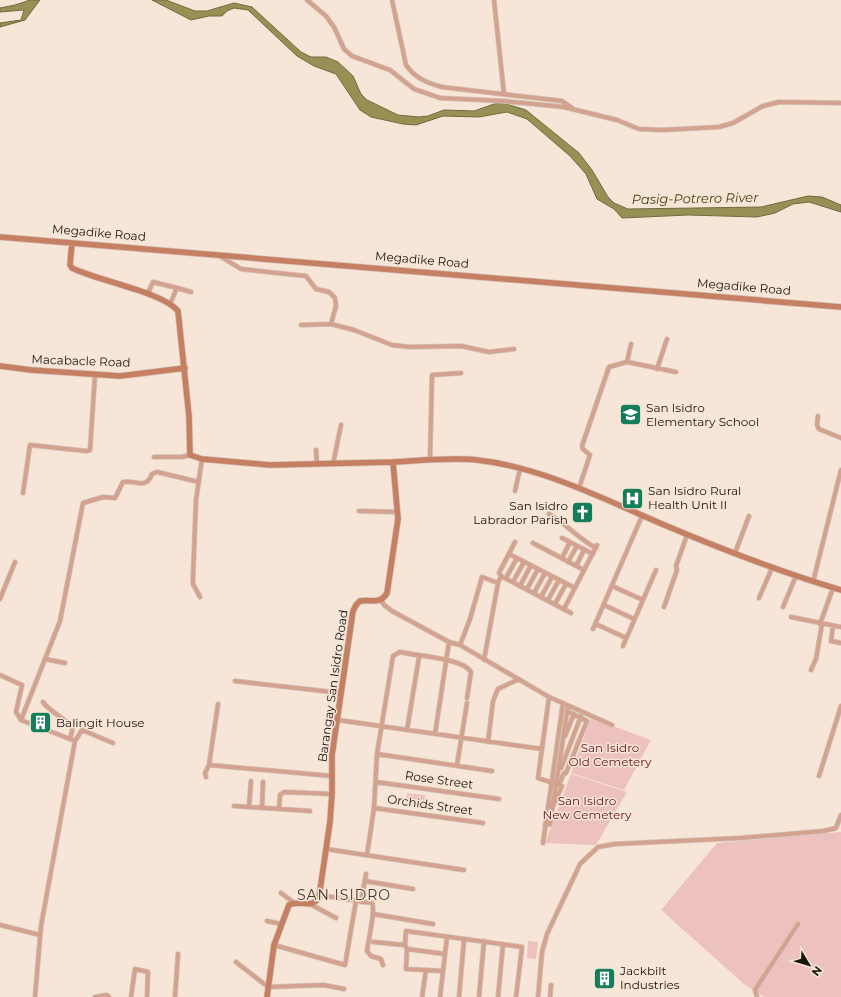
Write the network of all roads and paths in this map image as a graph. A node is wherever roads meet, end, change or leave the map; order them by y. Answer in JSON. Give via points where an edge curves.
{"nodes":[{"id":1,"x":307,"y":0,"type":"edge"},
{"id":2,"x":392,"y":0,"type":"edge"},
{"id":3,"x":494,"y":0,"type":"edge"},
{"id":4,"x":504,"y":94,"type":"junction"},
{"id":5,"x":841,"y":103,"type":"edge"},
{"id":6,"x":574,"y":109,"type":"junction"},
{"id":7,"x":0,"y":237,"type":"edge"},
{"id":8,"x":72,"y":243,"type":"junction"},
{"id":9,"x":217,"y":255,"type":"junction"},
{"id":10,"x":177,"y":288,"type":"junction"},
{"id":11,"x":191,"y":292,"type":"dead end"},
{"id":12,"x":148,"y":294,"type":"junction"},
{"id":13,"x":170,"y":304,"type":"junction"},
{"id":14,"x":841,"y":308,"type":"edge"},
{"id":15,"x":331,"y":324,"type":"junction"},
{"id":16,"x":301,"y":325,"type":"dead end"},
{"id":17,"x":667,"y":339,"type":"dead end"},
{"id":18,"x":631,"y":344,"type":"dead end"},
{"id":19,"x":514,"y":349,"type":"dead end"},
{"id":20,"x":627,"y":362,"type":"junction"},
{"id":21,"x":0,"y":366,"type":"edge"},
{"id":22,"x":185,"y":368,"type":"junction"},
{"id":23,"x":657,"y":369,"type":"junction"},
{"id":24,"x":676,"y":372,"type":"dead end"},
{"id":25,"x":461,"y":373,"type":"dead end"},
{"id":26,"x":95,"y":375,"type":"junction"},
{"id":27,"x":818,"y":416,"type":"dead end"},
{"id":28,"x":341,"y":425,"type":"dead end"},
{"id":29,"x":841,"y":438,"type":"edge"},
{"id":30,"x":316,"y":450,"type":"dead end"},
{"id":31,"x":190,"y":454,"type":"junction"},
{"id":32,"x":154,"y":457,"type":"dead end"},
{"id":33,"x":202,"y":459,"type":"junction"},
{"id":34,"x":430,"y":460,"type":"junction"},
{"id":35,"x":393,"y":462,"type":"junction"},
{"id":36,"x":316,"y":464,"type":"junction"},
{"id":37,"x":333,"y":464,"type":"junction"},
{"id":38,"x":520,"y":470,"type":"junction"},
{"id":39,"x":841,"y":470,"type":"edge"},
{"id":40,"x":199,"y":482,"type":"junction"},
{"id":41,"x":516,"y":482,"type":"junction"},
{"id":42,"x":522,"y":483,"type":"dead end"},
{"id":43,"x":579,"y":488,"type":"junction"},
{"id":44,"x":515,"y":491,"type":"dead end"},
{"id":45,"x":23,"y":493,"type":"dead end"},
{"id":46,"x":359,"y":511,"type":"dead end"},
{"id":47,"x":397,"y":512,"type":"junction"},
{"id":48,"x":549,"y":514,"type":"dead end"},
{"id":49,"x":642,"y":516,"type":"junction"},
{"id":50,"x":749,"y":516,"type":"dead end"},
{"id":51,"x":687,"y":535,"type":"junction"},
{"id":52,"x":562,"y":538,"type":"dead end"},
{"id":53,"x":515,"y":542,"type":"dead end"},
{"id":54,"x":570,"y":542,"type":"junction"},
{"id":55,"x":533,"y":543,"type":"dead end"},
{"id":56,"x":577,"y":546,"type":"junction"},
{"id":57,"x":584,"y":550,"type":"junction"},
{"id":58,"x":735,"y":553,"type":"junction"},
{"id":59,"x":509,"y":554,"type":"junction"},
{"id":60,"x":593,"y":554,"type":"junction"},
{"id":61,"x":517,"y":558,"type":"junction"},
{"id":62,"x":562,"y":558,"type":"junction"},
{"id":63,"x":15,"y":562,"type":"dead end"},
{"id":64,"x":524,"y":562,"type":"junction"},
{"id":65,"x":568,"y":562,"type":"junction"},
{"id":66,"x":531,"y":565,"type":"junction"},
{"id":67,"x":576,"y":566,"type":"junction"},
{"id":68,"x":772,"y":568,"type":"junction"},
{"id":69,"x":538,"y":569,"type":"junction"},
{"id":70,"x":584,"y":570,"type":"junction"},
{"id":71,"x":656,"y":570,"type":"dead end"},
{"id":72,"x":545,"y":573,"type":"junction"},
{"id":73,"x":501,"y":576,"type":"junction"},
{"id":74,"x":796,"y":576,"type":"junction"},
{"id":75,"x":552,"y":577,"type":"junction"},
{"id":76,"x":506,"y":578,"type":"junction"},
{"id":77,"x":559,"y":580,"type":"junction"},
{"id":78,"x":498,"y":582,"type":"junction"},
{"id":79,"x":513,"y":582,"type":"junction"},
{"id":80,"x":813,"y":582,"type":"junction"},
{"id":81,"x":566,"y":584,"type":"junction"},
{"id":82,"x":520,"y":586,"type":"junction"},
{"id":83,"x":612,"y":586,"type":"junction"},
{"id":84,"x":574,"y":588,"type":"junction"},
{"id":85,"x":833,"y":588,"type":"junction"},
{"id":86,"x":527,"y":589,"type":"junction"},
{"id":87,"x":841,"y":590,"type":"edge"},
{"id":88,"x":534,"y":593,"type":"junction"},
{"id":89,"x":200,"y":597,"type":"dead end"},
{"id":90,"x":541,"y":597,"type":"junction"},
{"id":91,"x":759,"y":598,"type":"dead end"},
{"id":92,"x":0,"y":599,"type":"edge"},
{"id":93,"x":381,"y":600,"type":"junction"},
{"id":94,"x":548,"y":600,"type":"junction"},
{"id":95,"x":643,"y":600,"type":"junction"},
{"id":96,"x":555,"y":604,"type":"junction"},
{"id":97,"x":604,"y":605,"type":"junction"},
{"id":98,"x":664,"y":607,"type":"dead end"},
{"id":99,"x":783,"y":607,"type":"dead end"},
{"id":100,"x":564,"y":609,"type":"junction"},
{"id":101,"x":571,"y":613,"type":"dead end"},
{"id":102,"x":791,"y":617,"type":"dead end"},
{"id":103,"x":634,"y":619,"type":"junction"},
{"id":104,"x":596,"y":624,"type":"junction"},
{"id":105,"x":821,"y":624,"type":"junction"},
{"id":106,"x":833,"y":626,"type":"junction"},
{"id":107,"x":841,"y":627,"type":"edge"},
{"id":108,"x":594,"y":629,"type":"dead end"},
{"id":109,"x":626,"y":638,"type":"junction"},
{"id":110,"x":450,"y":642,"type":"junction"},
{"id":111,"x":841,"y":644,"type":"edge"},
{"id":112,"x":460,"y":645,"type":"junction"},
{"id":113,"x":623,"y":646,"type":"dead end"},
{"id":114,"x":419,"y":657,"type":"junction"},
{"id":115,"x":45,"y":658,"type":"junction"},
{"id":116,"x":446,"y":659,"type":"junction"},
{"id":117,"x":484,"y":660,"type":"junction"},
{"id":118,"x":65,"y":663,"type":"dead end"},
{"id":119,"x":811,"y":670,"type":"dead end"},
{"id":120,"x":0,"y":674,"type":"edge"},
{"id":121,"x":520,"y":679,"type":"junction"},
{"id":122,"x":235,"y":681,"type":"dead end"},
{"id":123,"x":341,"y":693,"type":"junction"},
{"id":124,"x":549,"y":697,"type":"junction"},
{"id":125,"x":467,"y":698,"type":"dead end"},
{"id":126,"x":43,"y":702,"type":"dead end"},
{"id":127,"x":467,"y":703,"type":"dead end"},
{"id":128,"x":563,"y":703,"type":"junction"},
{"id":129,"x":218,"y":704,"type":"dead end"},
{"id":130,"x":841,"y":706,"type":"edge"},
{"id":131,"x":568,"y":708,"type":"junction"},
{"id":132,"x":574,"y":714,"type":"junction"},
{"id":133,"x":581,"y":716,"type":"junction"},
{"id":134,"x":561,"y":718,"type":"junction"},
{"id":135,"x":566,"y":719,"type":"junction"},
{"id":136,"x":21,"y":720,"type":"junction"},
{"id":137,"x":338,"y":720,"type":"junction"},
{"id":138,"x":612,"y":725,"type":"dead end"},
{"id":139,"x":382,"y":726,"type":"junction"},
{"id":140,"x":407,"y":730,"type":"junction"},
{"id":141,"x":435,"y":734,"type":"junction"},
{"id":142,"x":462,"y":738,"type":"junction"},
{"id":143,"x":561,"y":739,"type":"junction"},
{"id":144,"x":70,"y":740,"type":"junction"},
{"id":145,"x":75,"y":741,"type":"junction"},
{"id":146,"x":488,"y":742,"type":"junction"},
{"id":147,"x":113,"y":743,"type":"dead end"},
{"id":148,"x":562,"y":745,"type":"junction"},
{"id":149,"x":568,"y":748,"type":"junction"},
{"id":150,"x":542,"y":749,"type":"junction"},
{"id":151,"x":575,"y":751,"type":"junction"},
{"id":152,"x":377,"y":754,"type":"junction"},
{"id":153,"x":555,"y":759,"type":"junction"},
{"id":154,"x":562,"y":759,"type":"junction"},
{"id":155,"x":571,"y":760,"type":"junction"},
{"id":156,"x":209,"y":765,"type":"junction"},
{"id":157,"x":457,"y":765,"type":"junction"},
{"id":158,"x":492,"y":771,"type":"dead end"},
{"id":159,"x":332,"y":776,"type":"junction"},
{"id":160,"x":819,"y":776,"type":"dead end"},
{"id":161,"x":206,"y":777,"type":"dead end"},
{"id":162,"x":251,"y":781,"type":"dead end"},
{"id":163,"x":263,"y":782,"type":"dead end"},
{"id":164,"x":376,"y":782,"type":"junction"},
{"id":165,"x":556,"y":784,"type":"junction"},
{"id":166,"x":332,"y":794,"type":"junction"},
{"id":167,"x":499,"y":799,"type":"dead end"},
{"id":168,"x":234,"y":806,"type":"dead end"},
{"id":169,"x":249,"y":806,"type":"junction"},
{"id":170,"x":550,"y":806,"type":"junction"},
{"id":171,"x":262,"y":808,"type":"junction"},
{"id":172,"x":374,"y":808,"type":"junction"},
{"id":173,"x":279,"y":809,"type":"junction"},
{"id":174,"x":310,"y":811,"type":"dead end"},
{"id":175,"x":841,"y":815,"type":"edge"},
{"id":176,"x":483,"y":823,"type":"dead end"},
{"id":177,"x":543,"y":843,"type":"dead end"},
{"id":178,"x":326,"y":849,"type":"junction"},
{"id":179,"x":367,"y":855,"type":"junction"},
{"id":180,"x":464,"y":870,"type":"dead end"},
{"id":181,"x":366,"y":874,"type":"dead end"},
{"id":182,"x":365,"y":881,"type":"junction"},
{"id":183,"x":413,"y":889,"type":"dead end"},
{"id":184,"x":281,"y":893,"type":"dead end"},
{"id":185,"x":319,"y":894,"type":"junction"},
{"id":186,"x":293,"y":902,"type":"junction"},
{"id":187,"x":359,"y":902,"type":"junction"},
{"id":188,"x":310,"y":904,"type":"junction"},
{"id":189,"x":373,"y":914,"type":"junction"},
{"id":190,"x":336,"y":918,"type":"dead end"},
{"id":191,"x":267,"y":921,"type":"dead end"},
{"id":192,"x":281,"y":924,"type":"junction"},
{"id":193,"x":433,"y":924,"type":"dead end"},
{"id":194,"x":798,"y":924,"type":"dead end"},
{"id":195,"x":0,"y":925,"type":"edge"},
{"id":196,"x":40,"y":935,"type":"junction"},
{"id":197,"x":447,"y":937,"type":"junction"},
{"id":198,"x":464,"y":940,"type":"junction"},
{"id":199,"x":484,"y":941,"type":"junction"},
{"id":200,"x":373,"y":942,"type":"dead end"},
{"id":201,"x":503,"y":944,"type":"junction"},
{"id":202,"x":274,"y":945,"type":"junction"},
{"id":203,"x":406,"y":947,"type":"junction"},
{"id":204,"x":178,"y":954,"type":"dead end"},
{"id":205,"x":445,"y":954,"type":"junction"},
{"id":206,"x":236,"y":962,"type":"dead end"},
{"id":207,"x":383,"y":965,"type":"dead end"},
{"id":208,"x":426,"y":970,"type":"junction"},
{"id":209,"x":443,"y":971,"type":"junction"},
{"id":210,"x":551,"y":985,"type":"dead end"},
{"id":211,"x":268,"y":987,"type":"junction"},
{"id":212,"x":344,"y":989,"type":"dead end"},
{"id":213,"x":35,"y":997,"type":"edge"},
{"id":214,"x":95,"y":997,"type":"edge"},
{"id":215,"x":109,"y":997,"type":"edge"},
{"id":216,"x":131,"y":997,"type":"edge"},
{"id":217,"x":147,"y":997,"type":"edge"},
{"id":218,"x":175,"y":997,"type":"edge"},
{"id":219,"x":267,"y":997,"type":"edge"},
{"id":220,"x":422,"y":997,"type":"edge"},
{"id":221,"x":440,"y":997,"type":"edge"},
{"id":222,"x":459,"y":997,"type":"edge"},
{"id":223,"x":479,"y":997,"type":"edge"},
{"id":224,"x":498,"y":997,"type":"edge"},
{"id":225,"x":516,"y":997,"type":"edge"},
{"id":226,"x":538,"y":997,"type":"edge"},
{"id":227,"x":550,"y":997,"type":"edge"},
{"id":228,"x":757,"y":997,"type":"edge"}],
"edges":[{"from":1,"to":6,"type":"street","via":[[330,22],[344,49],[352,56],[390,70],[414,88],[440,98],[503,101]]},
{"from":2,"to":4,"type":"street","via":[[405,59],[411,73],[424,82],[442,87]]},
{"from":3,"to":4,"type":"street"},
{"from":4,"to":6,"type":"street","via":[[562,101]]},
{"from":5,"to":6,"type":"street","via":[[779,102],[763,106],[733,123],[719,127],[662,130],[639,129],[617,120]]},
{"from":7,"to":8,"type":"street","name":"Megadike Road"},
{"from":8,"to":9,"type":"street","name":"Megadike Road"},
{"from":8,"to":12,"type":"street","via":[[72,268]]},
{"from":9,"to":14,"type":"street","name":"Megadike Road"},
{"from":9,"to":15,"type":"street","via":[[241,269],[306,276],[316,289],[331,293],[335,298],[336,306]]},
{"from":10,"to":11,"type":"street"},
{"from":10,"to":12,"type":"street","via":[[153,282]]},
{"from":10,"to":13,"type":"street"},
{"from":12,"to":13,"type":"street"},
{"from":13,"to":22,"type":"street","via":[[180,314]]},
{"from":15,"to":16,"type":"street"},
{"from":15,"to":19,"type":"street","via":[[392,345],[461,346],[489,352]]},
{"from":17,"to":23,"type":"street"},
{"from":18,"to":20,"type":"street"},
{"from":20,"to":23,"type":"street"},
{"from":20,"to":43,"type":"street","via":[[611,366],[607,371],[582,446],[590,455]]},
{"from":21,"to":26,"type":"street","name":"Macabacle Road"},
{"from":22,"to":26,"type":"street","name":"Macabacle Road","via":[[120,376]]},
{"from":22,"to":31,"type":"street"},
{"from":23,"to":24,"type":"street"},
{"from":25,"to":34,"type":"street","via":[[432,374]]},
{"from":26,"to":45,"type":"street","via":[[90,450],[30,445]]},
{"from":27,"to":29,"type":"street","via":[[819,429]]},
{"from":28,"to":37,"type":"street"},
{"from":30,"to":36,"type":"street"},
{"from":31,"to":32,"type":"street","via":[[179,457]]},
{"from":31,"to":33,"type":"street"},
{"from":33,"to":36,"type":"street","via":[[270,465]]},
{"from":33,"to":40,"type":"street"},
{"from":34,"to":35,"type":"street"},
{"from":34,"to":38,"type":"street","via":[[477,460]]},
{"from":35,"to":37,"type":"street"},
{"from":35,"to":47,"type":"street"},
{"from":36,"to":37,"type":"street"},
{"from":38,"to":41,"type":"street"},
{"from":38,"to":43,"type":"street"},
{"from":39,"to":80,"type":"street"},
{"from":40,"to":89,"type":"street","via":[[193,584]]},
{"from":40,"to":115,"type":"street","via":[[157,472],[152,474],[146,483],[123,482],[115,498],[103,497],[83,503],[61,614]]},
{"from":41,"to":42,"type":"street"},
{"from":41,"to":44,"type":"street"},
{"from":43,"to":49,"type":"street"},
{"from":46,"to":47,"type":"street"},
{"from":47,"to":93,"type":"street","via":[[387,593]]},
{"from":48,"to":60,"type":"street","via":[[567,526],[580,540],[597,547]]},
{"from":49,"to":51,"type":"street"},
{"from":49,"to":83,"type":"street"},
{"from":50,"to":58,"type":"street"},
{"from":51,"to":58,"type":"street"},
{"from":51,"to":98,"type":"street"},
{"from":52,"to":54,"type":"street"},
{"from":53,"to":59,"type":"street"},
{"from":54,"to":56,"type":"street"},
{"from":54,"to":62,"type":"street"},
{"from":55,"to":62,"type":"street"},
{"from":56,"to":57,"type":"street"},
{"from":56,"to":65,"type":"street"},
{"from":57,"to":60,"type":"street"},
{"from":57,"to":67,"type":"street"},
{"from":58,"to":68,"type":"street"},
{"from":59,"to":61,"type":"street"},
{"from":59,"to":73,"type":"street","via":[[499,573]]},
{"from":60,"to":70,"type":"street"},
{"from":61,"to":64,"type":"street"},
{"from":61,"to":76,"type":"street"},
{"from":62,"to":65,"type":"street"},
{"from":63,"to":92,"type":"street"},
{"from":64,"to":66,"type":"street"},
{"from":64,"to":79,"type":"street"},
{"from":65,"to":67,"type":"street"},
{"from":66,"to":69,"type":"street"},
{"from":66,"to":82,"type":"street"},
{"from":67,"to":70,"type":"street"},
{"from":68,"to":74,"type":"street"},
{"from":68,"to":91,"type":"street"},
{"from":69,"to":72,"type":"street"},
{"from":69,"to":86,"type":"street"},
{"from":70,"to":84,"type":"street"},
{"from":71,"to":95,"type":"street"},
{"from":72,"to":75,"type":"street"},
{"from":72,"to":88,"type":"street"},
{"from":73,"to":76,"type":"street"},
{"from":73,"to":78,"type":"street"},
{"from":74,"to":80,"type":"street"},
{"from":74,"to":99,"type":"street"},
{"from":75,"to":77,"type":"street"},
{"from":75,"to":90,"type":"street"},
{"from":76,"to":79,"type":"street"},
{"from":77,"to":81,"type":"street"},
{"from":77,"to":94,"type":"street"},
{"from":78,"to":112,"type":"street","via":[[482,577]]},
{"from":78,"to":117,"type":"street"},
{"from":79,"to":82,"type":"street"},
{"from":80,"to":85,"type":"street"},
{"from":81,"to":84,"type":"street"},
{"from":81,"to":96,"type":"street"},
{"from":82,"to":86,"type":"street"},
{"from":83,"to":95,"type":"street"},
{"from":83,"to":97,"type":"street"},
{"from":84,"to":100,"type":"street"},
{"from":85,"to":87,"type":"street"},
{"from":85,"to":105,"type":"street"},
{"from":86,"to":88,"type":"street"},
{"from":88,"to":90,"type":"street"},
{"from":90,"to":94,"type":"street"},
{"from":93,"to":110,"type":"street","via":[[384,606],[392,611]]},
{"from":93,"to":123,"type":"street","name":"Barangay San Isidro Road","via":[[360,601],[356,604]]},
{"from":94,"to":96,"type":"street"},
{"from":95,"to":103,"type":"street"},
{"from":96,"to":100,"type":"street"},
{"from":97,"to":103,"type":"street"},
{"from":97,"to":104,"type":"street"},
{"from":100,"to":101,"type":"street"},
{"from":102,"to":105,"type":"street"},
{"from":103,"to":109,"type":"street"},
{"from":104,"to":108,"type":"street"},
{"from":104,"to":109,"type":"street"},
{"from":105,"to":106,"type":"street"},
{"from":105,"to":119,"type":"street","via":[[816,659]]},
{"from":106,"to":107,"type":"street"},
{"from":106,"to":111,"type":"street","via":[[831,640]]},
{"from":109,"to":113,"type":"street"},
{"from":110,"to":112,"type":"street"},
{"from":110,"to":116,"type":"street"},
{"from":112,"to":117,"type":"street"},
{"from":114,"to":116,"type":"street"},
{"from":114,"to":139,"type":"street","via":[[400,652],[393,656]]},
{"from":114,"to":140,"type":"street"},
{"from":115,"to":118,"type":"street"},
{"from":115,"to":136,"type":"street"},
{"from":116,"to":125,"type":"street","via":[[467,666],[471,672]]},
{"from":116,"to":141,"type":"street"},
{"from":117,"to":121,"type":"street"},
{"from":120,"to":136,"type":"street","via":[[22,685],[16,712]]},
{"from":121,"to":124,"type":"street"},
{"from":121,"to":146,"type":"street","via":[[498,689],[493,701]]},
{"from":122,"to":123,"type":"street"},
{"from":123,"to":137,"type":"street","name":"Barangay San Isidro Road"},
{"from":124,"to":128,"type":"street"},
{"from":124,"to":150,"type":"street"},
{"from":126,"to":144,"type":"street","via":[[71,725],[73,728]]},
{"from":127,"to":142,"type":"street"},
{"from":128,"to":131,"type":"street"},
{"from":128,"to":134,"type":"street"},
{"from":129,"to":156,"type":"street"},
{"from":130,"to":160,"type":"street"},
{"from":131,"to":132,"type":"street"},
{"from":131,"to":135,"type":"street"},
{"from":131,"to":138,"type":"street"},
{"from":132,"to":133,"type":"street"},
{"from":132,"to":143,"type":"street"},
{"from":133,"to":149,"type":"street"},
{"from":133,"to":151,"type":"street","via":[[587,721]]},
{"from":134,"to":135,"type":"street"},
{"from":134,"to":143,"type":"street"},
{"from":135,"to":143,"type":"street"},
{"from":136,"to":144,"type":"street"},
{"from":137,"to":139,"type":"street"},
{"from":137,"to":159,"type":"street","name":"Barangay San Isidro Road","via":[[332,755]]},
{"from":139,"to":140,"type":"street"},
{"from":139,"to":152,"type":"street"},
{"from":140,"to":141,"type":"street"},
{"from":141,"to":142,"type":"street"},
{"from":142,"to":146,"type":"street"},
{"from":142,"to":157,"type":"street"},
{"from":143,"to":148,"type":"street"},
{"from":143,"to":153,"type":"street"},
{"from":144,"to":145,"type":"street"},
{"from":145,"to":147,"type":"street","via":[[82,730]]},
{"from":145,"to":196,"type":"street"},
{"from":146,"to":150,"type":"street"},
{"from":148,"to":149,"type":"street"},
{"from":148,"to":154,"type":"street"},
{"from":149,"to":151,"type":"street"},
{"from":149,"to":154,"type":"street"},
{"from":150,"to":165,"type":"street","via":[[538,778]]},
{"from":151,"to":155,"type":"street"},
{"from":152,"to":157,"type":"street"},
{"from":152,"to":164,"type":"street"},
{"from":153,"to":154,"type":"street"},
{"from":153,"to":165,"type":"street"},
{"from":154,"to":155,"type":"street"},
{"from":154,"to":165,"type":"street"},
{"from":155,"to":165,"type":"street"},
{"from":156,"to":159,"type":"street"},
{"from":156,"to":161,"type":"street"},
{"from":157,"to":158,"type":"street"},
{"from":159,"to":166,"type":"street","name":"Barangay San Isidro Road"},
{"from":162,"to":169,"type":"street"},
{"from":163,"to":171,"type":"street"},
{"from":164,"to":167,"type":"street","name":"Rose Street"},
{"from":164,"to":172,"type":"street"},
{"from":165,"to":170,"type":"street"},
{"from":165,"to":170,"type":"street","via":[[562,786],[556,803]]},
{"from":166,"to":173,"type":"street","via":[[284,792],[280,794]]},
{"from":166,"to":178,"type":"street","name":"Barangay San Isidro Road"},
{"from":168,"to":169,"type":"street"},
{"from":169,"to":171,"type":"street"},
{"from":170,"to":177,"type":"street"},
{"from":171,"to":173,"type":"street"},
{"from":172,"to":176,"type":"street","name":"Orchids Street"},
{"from":172,"to":179,"type":"street"},
{"from":173,"to":174,"type":"street"},
{"from":175,"to":226,"type":"street","via":[[836,828],[824,831],[598,847],[580,864],[547,934],[542,952]]},
{"from":178,"to":179,"type":"street"},
{"from":178,"to":185,"type":"street","name":"Barangay San Isidro Road"},
{"from":179,"to":180,"type":"street"},
{"from":181,"to":182,"type":"street"},
{"from":182,"to":183,"type":"street"},
{"from":182,"to":187,"type":"street"},
{"from":184,"to":186,"type":"street"},
{"from":185,"to":187,"type":"street"},
{"from":185,"to":188,"type":"street","via":[[316,902]]},
{"from":186,"to":188,"type":"street"},
{"from":186,"to":192,"type":"street","via":[[289,905]]},
{"from":187,"to":189,"type":"street","via":[[372,903]]},
{"from":187,"to":202,"type":"street","via":[[345,965]]},
{"from":188,"to":190,"type":"street"},
{"from":189,"to":193,"type":"street"},
{"from":189,"to":207,"type":"street","via":[[367,951],[371,956],[381,959]]},
{"from":191,"to":192,"type":"street"},
{"from":192,"to":202,"type":"street"},
{"from":194,"to":228,"type":"street","via":[[756,990]]},
{"from":195,"to":196,"type":"street"},
{"from":196,"to":213,"type":"street"},
{"from":197,"to":198,"type":"street"},
{"from":197,"to":203,"type":"street","via":[[406,931]]},
{"from":197,"to":205,"type":"street"},
{"from":198,"to":199,"type":"street"},
{"from":198,"to":222,"type":"street"},
{"from":199,"to":201,"type":"street"},
{"from":199,"to":223,"type":"street"},
{"from":200,"to":203,"type":"street"},
{"from":201,"to":224,"type":"street"},
{"from":201,"to":225,"type":"street","via":[[522,946]]},
{"from":202,"to":211,"type":"street"},
{"from":203,"to":205,"type":"street"},
{"from":203,"to":208,"type":"street","via":[[406,969]]},
{"from":204,"to":218,"type":"street"},
{"from":205,"to":209,"type":"street"},
{"from":206,"to":211,"type":"street"},
{"from":208,"to":209,"type":"street"},
{"from":208,"to":220,"type":"street"},
{"from":209,"to":221,"type":"street"},
{"from":210,"to":227,"type":"street"},
{"from":211,"to":212,"type":"street","via":[[324,985]]},
{"from":211,"to":219,"type":"street"},
{"from":214,"to":215,"type":"street"},
{"from":216,"to":217,"type":"street","via":[[135,969],[148,972]]}]}
